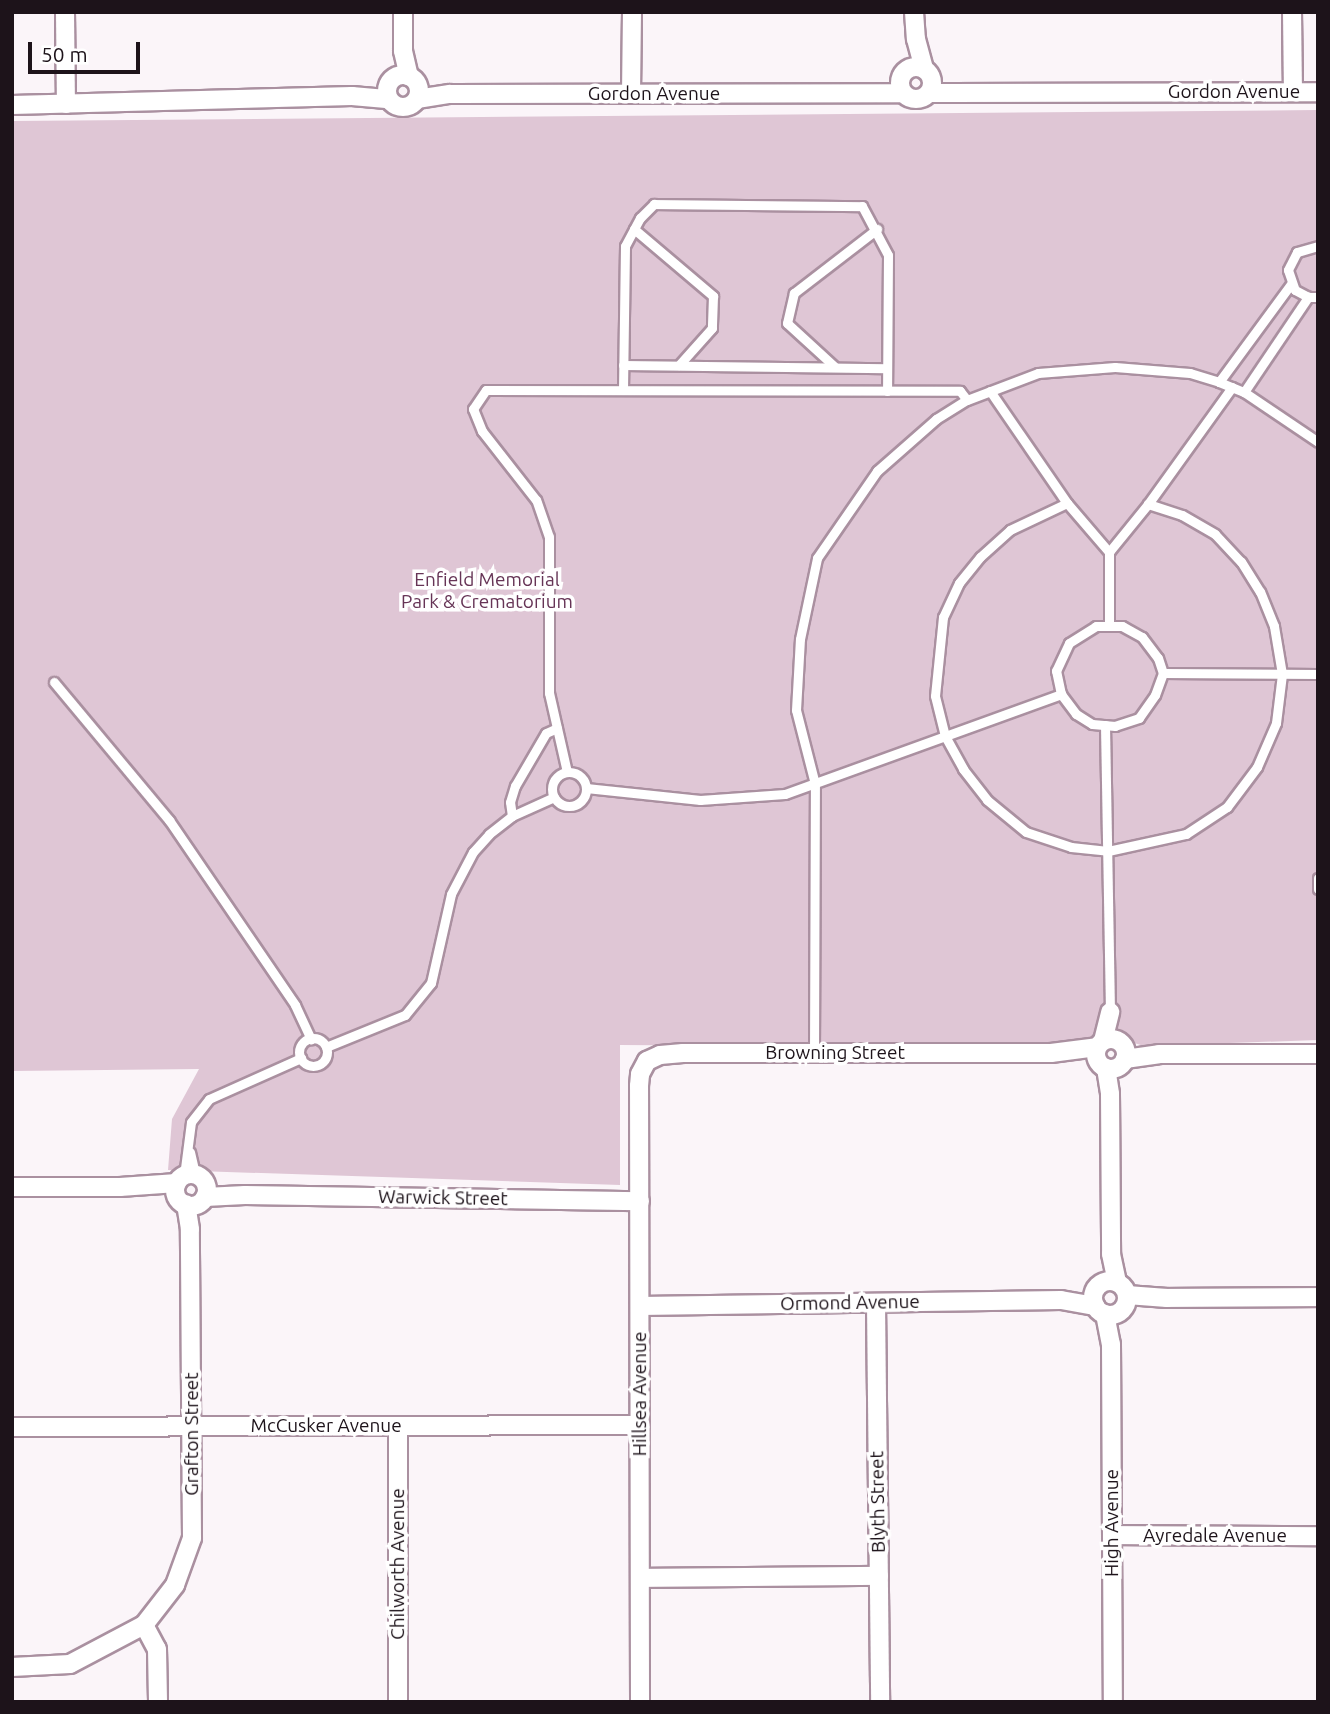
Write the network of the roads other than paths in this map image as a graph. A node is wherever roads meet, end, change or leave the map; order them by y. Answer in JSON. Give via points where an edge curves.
{"nodes":[{"id":1,"x":65,"y":12,"type":"edge"},
{"id":2,"x":403,"y":12,"type":"edge"},
{"id":3,"x":632,"y":12,"type":"edge"},
{"id":4,"x":914,"y":12,"type":"edge"},
{"id":5,"x":1292,"y":12,"type":"edge"},
{"id":6,"x":917,"y":79,"type":"junction"},
{"id":7,"x":403,"y":87,"type":"junction"},
{"id":8,"x":1293,"y":92,"type":"junction"},
{"id":9,"x":1318,"y":92,"type":"edge"},
{"id":10,"x":631,"y":94,"type":"junction"},
{"id":11,"x":66,"y":104,"type":"junction"},
{"id":12,"x":12,"y":105,"type":"edge"},
{"id":13,"x":634,"y":229,"type":"junction"},
{"id":14,"x":877,"y":229,"type":"junction"},
{"id":15,"x":1318,"y":246,"type":"edge"},
{"id":16,"x":1291,"y":284,"type":"junction"},
{"id":17,"x":1313,"y":297,"type":"edge"},
{"id":18,"x":623,"y":365,"type":"junction"},
{"id":19,"x":680,"y":365,"type":"junction"},
{"id":20,"x":835,"y":367,"type":"junction"},
{"id":21,"x":887,"y":368,"type":"junction"},
{"id":22,"x":1219,"y":382,"type":"junction"},
{"id":23,"x":1232,"y":387,"type":"junction"},
{"id":24,"x":623,"y":390,"type":"junction"},
{"id":25,"x":887,"y":391,"type":"junction"},
{"id":26,"x":990,"y":391,"type":"junction"},
{"id":27,"x":1244,"y":392,"type":"junction"},
{"id":28,"x":967,"y":400,"type":"junction"},
{"id":29,"x":1318,"y":442,"type":"edge"},
{"id":30,"x":1067,"y":503,"type":"junction"},
{"id":31,"x":1148,"y":505,"type":"junction"},
{"id":32,"x":1109,"y":552,"type":"junction"},
{"id":33,"x":1109,"y":626,"type":"junction"},
{"id":34,"x":1163,"y":673,"type":"junction"},
{"id":35,"x":1282,"y":674,"type":"junction"},
{"id":36,"x":1318,"y":674,"type":"edge"},
{"id":37,"x":54,"y":682,"type":"dead end"},
{"id":38,"x":1061,"y":694,"type":"junction"},
{"id":39,"x":1105,"y":725,"type":"junction"},
{"id":40,"x":557,"y":728,"type":"junction"},
{"id":41,"x":946,"y":736,"type":"junction"},
{"id":42,"x":567,"y":772,"type":"junction"},
{"id":43,"x":815,"y":785,"type":"junction"},
{"id":44,"x":586,"y":789,"type":"junction"},
{"id":45,"x":554,"y":797,"type":"junction"},
{"id":46,"x":512,"y":816,"type":"junction"},
{"id":47,"x":1108,"y":851,"type":"junction"},
{"id":48,"x":1318,"y":878,"type":"edge"},
{"id":49,"x":1318,"y":889,"type":"edge"},
{"id":50,"x":1110,"y":1012,"type":"joint"},
{"id":51,"x":311,"y":1039,"type":"junction"},
{"id":52,"x":326,"y":1047,"type":"junction"},
{"id":53,"x":814,"y":1053,"type":"junction"},
{"id":54,"x":1111,"y":1054,"type":"junction"},
{"id":55,"x":1318,"y":1054,"type":"edge"},
{"id":56,"x":301,"y":1058,"type":"junction"},
{"id":57,"x":639,"y":1086,"type":"joint"},
{"id":58,"x":12,"y":1187,"type":"edge"},
{"id":59,"x":191,"y":1190,"type":"junction"},
{"id":60,"x":640,"y":1201,"type":"junction"},
{"id":61,"x":1318,"y":1297,"type":"edge"},
{"id":62,"x":1110,"y":1299,"type":"junction"},
{"id":63,"x":876,"y":1303,"type":"junction"},
{"id":64,"x":640,"y":1306,"type":"junction"},
{"id":65,"x":640,"y":1424,"type":"junction"},
{"id":66,"x":398,"y":1426,"type":"junction"},
{"id":67,"x":12,"y":1427,"type":"edge"},
{"id":68,"x":192,"y":1427,"type":"junction"},
{"id":69,"x":1112,"y":1535,"type":"junction"},
{"id":70,"x":1318,"y":1536,"type":"edge"},
{"id":71,"x":878,"y":1576,"type":"junction"},
{"id":72,"x":640,"y":1578,"type":"junction"},
{"id":73,"x":144,"y":1625,"type":"junction"},
{"id":74,"x":12,"y":1667,"type":"edge"},
{"id":75,"x":158,"y":1702,"type":"edge"},
{"id":76,"x":398,"y":1702,"type":"edge"},
{"id":77,"x":640,"y":1702,"type":"edge"},
{"id":78,"x":880,"y":1702,"type":"edge"},
{"id":79,"x":1113,"y":1702,"type":"edge"}],
"edges":[{"from":1,"to":11,"type":"street"},
{"from":2,"to":7,"type":"street"},
{"from":3,"to":10,"type":"street"},
{"from":4,"to":6,"type":"street"},
{"from":5,"to":8,"type":"street"},
{"from":6,"to":8,"type":"street","name":"Gordon Avenue","via":[[983,91]]},
{"from":6,"to":10,"type":"street","name":"Gordon Avenue","via":[[882,80],[858,92]]},
{"from":7,"to":10,"type":"street","name":"Gordon Avenue","via":[[450,94]]},
{"from":7,"to":11,"type":"street","name":"Gordon Avenue","via":[[352,96]]},
{"from":8,"to":9,"type":"street","name":"Gordon Avenue"},
{"from":11,"to":12,"type":"street","name":"Gordon Avenue"},
{"from":13,"to":14,"type":"lane","via":[[654,204],[862,205]]},
{"from":13,"to":18,"type":"lane","via":[[625,246]]},
{"from":13,"to":19,"type":"lane","via":[[713,296],[712,328]]},
{"from":14,"to":20,"type":"lane","via":[[794,293],[787,323]]},
{"from":14,"to":21,"type":"lane","via":[[888,255]]},
{"from":15,"to":16,"type":"lane","via":[[1303,248],[1292,257],[1288,270]]},
{"from":16,"to":17,"type":"lane"},
{"from":16,"to":22,"type":"lane"},
{"from":17,"to":27,"type":"lane"},
{"from":18,"to":19,"type":"lane"},
{"from":18,"to":24,"type":"lane"},
{"from":19,"to":20,"type":"lane"},
{"from":20,"to":21,"type":"lane"},
{"from":21,"to":25,"type":"lane"},
{"from":22,"to":23,"type":"lane"},
{"from":22,"to":26,"type":"lane","via":[[1190,373],[1115,367],[1038,373]]},
{"from":23,"to":27,"type":"lane"},
{"from":23,"to":31,"type":"lane"},
{"from":24,"to":25,"type":"lane"},
{"from":24,"to":40,"type":"lane","via":[[486,390],[473,409],[482,431],[536,500],[549,537],[549,693]]},
{"from":25,"to":28,"type":"lane","via":[[960,391]]},
{"from":26,"to":28,"type":"lane"},
{"from":26,"to":30,"type":"lane"},
{"from":27,"to":29,"type":"lane"},
{"from":28,"to":43,"type":"lane","via":[[936,419],[877,471],[817,558],[800,639],[796,710]]},
{"from":30,"to":32,"type":"lane"},
{"from":30,"to":41,"type":"lane","via":[[1010,530],[959,583],[943,617],[938,653],[935,696]]},
{"from":31,"to":32,"type":"lane"},
{"from":31,"to":35,"type":"lane","via":[[1182,515],[1215,534],[1241,562],[1274,626]]},
{"from":32,"to":33,"type":"lane"},
{"from":33,"to":34,"type":"lane","via":[[1122,626],[1142,637]]},
{"from":33,"to":38,"type":"lane","via":[[1096,626],[1069,643],[1056,671]]},
{"from":34,"to":35,"type":"lane"},
{"from":34,"to":39,"type":"lane","via":[[1139,718]]},
{"from":35,"to":36,"type":"lane"},
{"from":35,"to":47,"type":"lane","via":[[1276,723],[1257,767],[1227,807],[1186,834]]},
{"from":37,"to":51,"type":"lane","via":[[169,820],[295,1005]]},
{"from":38,"to":39,"type":"lane","via":[[1076,714]]},
{"from":38,"to":41,"type":"lane"},
{"from":39,"to":47,"type":"lane"},
{"from":40,"to":42,"type":"lane"},
{"from":40,"to":46,"type":"lane","via":[[546,733],[515,786]]},
{"from":41,"to":43,"type":"lane"},
{"from":41,"to":47,"type":"lane","via":[[987,800],[1026,832],[1071,848]]},
{"from":42,"to":44,"type":"lane","via":[[581,778]]},
{"from":42,"to":45,"type":"lane","via":[[554,781]]},
{"from":43,"to":44,"type":"lane","via":[[785,794],[700,800]]},
{"from":43,"to":53,"type":"lane"},
{"from":44,"to":45,"type":"lane","via":[[573,806]]},
{"from":45,"to":46,"type":"lane"},
{"from":46,"to":52,"type":"lane","via":[[473,852],[451,894],[431,983],[405,1015]]},
{"from":47,"to":50,"type":"lane"},
{"from":48,"to":49,"type":"lane"},
{"from":50,"to":54,"type":"street","name":"High Avenue"},
{"from":51,"to":52,"type":"lane"},
{"from":51,"to":56,"type":"lane","via":[[301,1046]]},
{"from":52,"to":56,"type":"lane","via":[[326,1057],[319,1065],[309,1065]]},
{"from":53,"to":54,"type":"street","name":"Browning Street"},
{"from":53,"to":57,"type":"street","name":"Browning Street","via":[[660,1055],[647,1061]]},
{"from":54,"to":55,"type":"street","name":"Browning Street"},
{"from":54,"to":62,"type":"street","name":"High Avenue"},
{"from":56,"to":59,"type":"lane","via":[[209,1099],[191,1122]]},
{"from":57,"to":60,"type":"street","name":"Hillsea Avenue"},
{"from":58,"to":59,"type":"street","name":"Warwick Street"},
{"from":59,"to":60,"type":"street","name":"Warwick Street","via":[[246,1195]]},
{"from":59,"to":68,"type":"street","name":"Grafton Street"},
{"from":60,"to":64,"type":"street","name":"Hillsea Avenue"},
{"from":61,"to":62,"type":"street","name":"Ormond Avenue"},
{"from":62,"to":63,"type":"street","name":"Ormond Avenue"},
{"from":62,"to":69,"type":"street","name":"High Avenue"},
{"from":63,"to":64,"type":"street","name":"Ormond Avenue"},
{"from":63,"to":71,"type":"street","name":"Blyth Street"},
{"from":64,"to":65,"type":"street","name":"Hillsea Avenue"},
{"from":65,"to":66,"type":"street","name":"McCusker Avenue"},
{"from":65,"to":72,"type":"street","name":"Hillsea Avenue"},
{"from":66,"to":68,"type":"street","name":"McCusker Avenue"},
{"from":66,"to":76,"type":"street","name":"Chilworth Avenue"},
{"from":67,"to":68,"type":"street","name":"McCusker Avenue"},
{"from":68,"to":73,"type":"street","name":"Grafton Street","via":[[192,1538],[175,1585]]},
{"from":69,"to":70,"type":"street","name":"Ayredale Avenue"},
{"from":69,"to":79,"type":"street","name":"High Avenue"},
{"from":71,"to":72,"type":"street"},
{"from":71,"to":78,"type":"street","name":"Blyth Street"},
{"from":72,"to":77,"type":"street","name":"Hillsea Avenue"},
{"from":73,"to":74,"type":"street","via":[[70,1664]]},
{"from":73,"to":75,"type":"street","via":[[157,1649]]}]}
